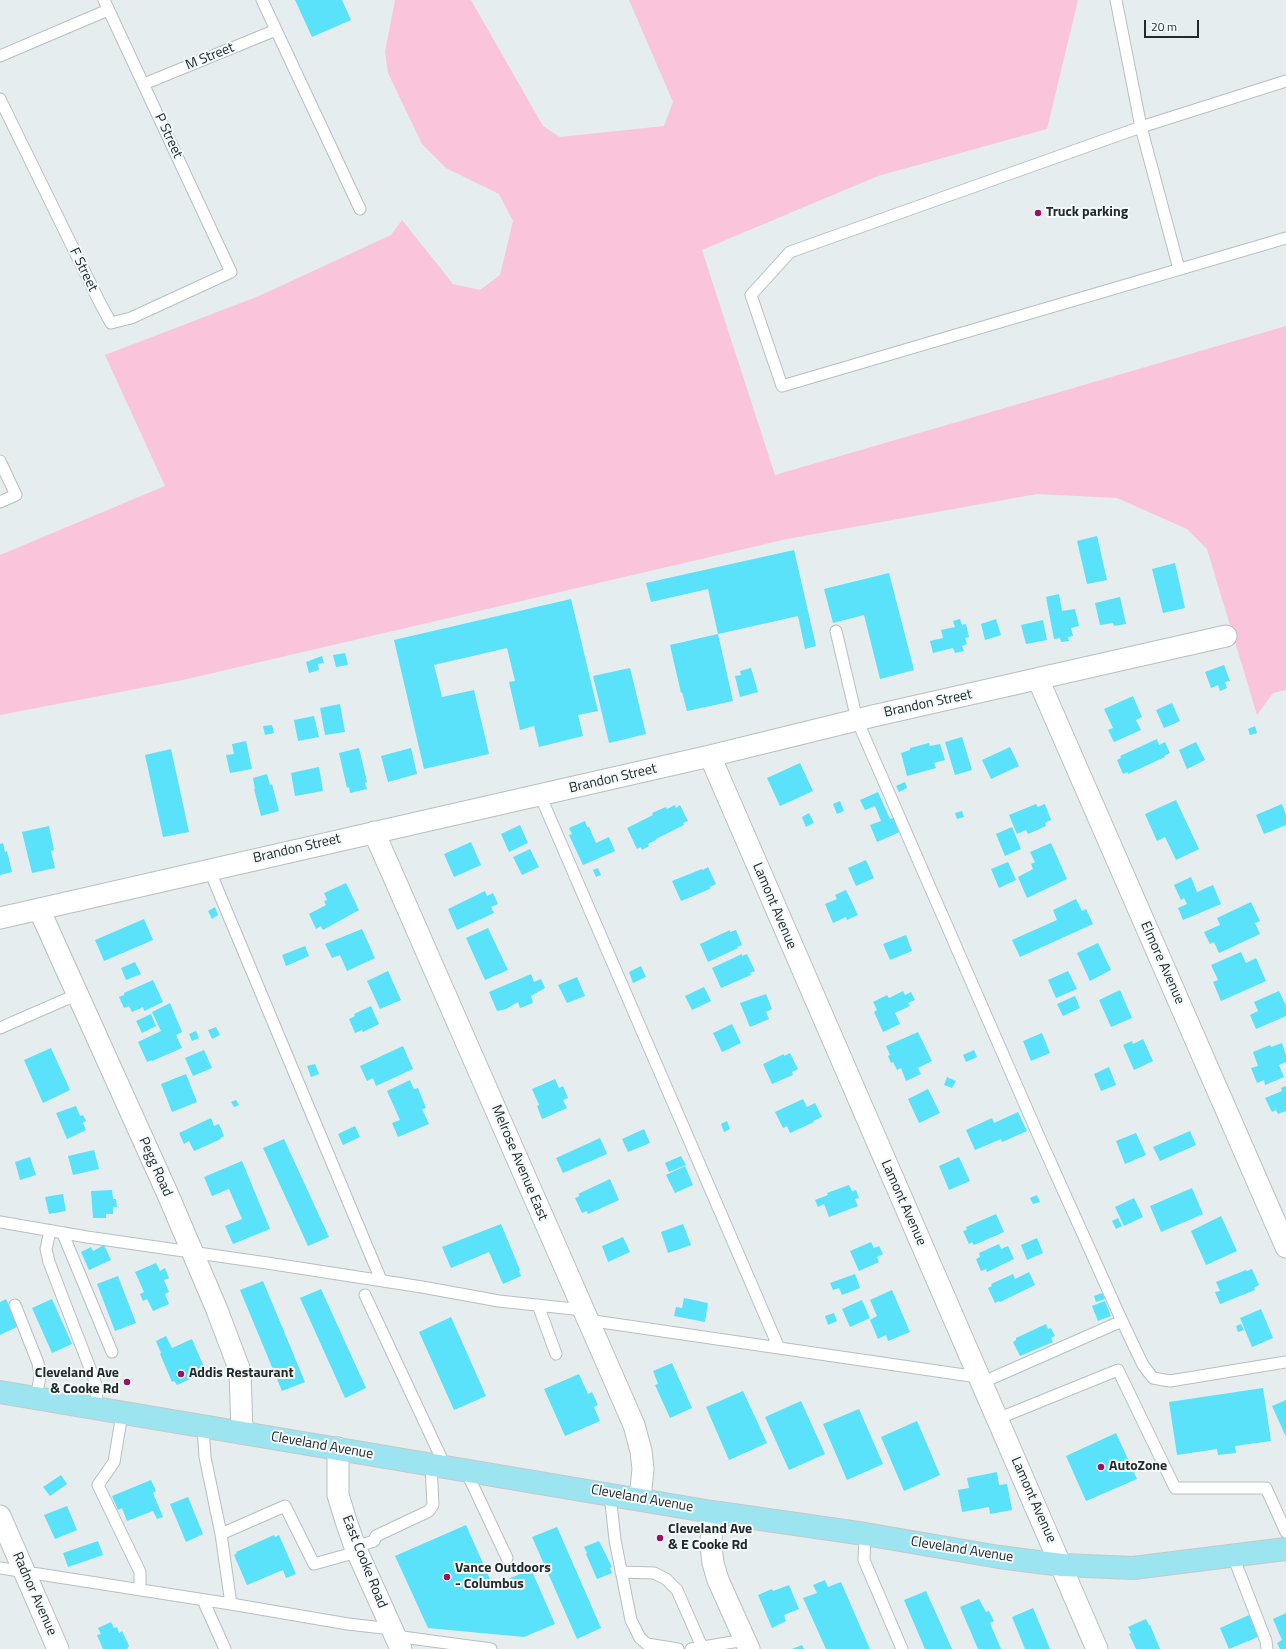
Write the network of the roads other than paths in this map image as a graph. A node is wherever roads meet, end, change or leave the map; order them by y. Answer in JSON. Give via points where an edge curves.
{"nodes":[{"id":1,"x":262,"y":0,"type":"edge"},
{"id":2,"x":1116,"y":0,"type":"edge"},
{"id":3,"x":106,"y":5,"type":"edge"},
{"id":4,"x":276,"y":30,"type":"junction"},
{"id":5,"x":0,"y":56,"type":"edge"},
{"id":6,"x":1286,"y":81,"type":"edge"},
{"id":7,"x":144,"y":84,"type":"junction"},
{"id":8,"x":0,"y":99,"type":"edge"},
{"id":9,"x":1141,"y":127,"type":"junction"},
{"id":10,"x":360,"y":210,"type":"dead end"},
{"id":11,"x":1286,"y":238,"type":"edge"},
{"id":12,"x":1179,"y":269,"type":"junction"},
{"id":13,"x":231,"y":272,"type":"joint"},
{"id":14,"x":0,"y":461,"type":"edge"},
{"id":15,"x":0,"y":502,"type":"edge"},
{"id":16,"x":836,"y":631,"type":"dead end"},
{"id":17,"x":1226,"y":636,"type":"dead end"},
{"id":18,"x":1038,"y":680,"type":"junction"},
{"id":19,"x":857,"y":720,"type":"junction"},
{"id":20,"x":710,"y":756,"type":"junction"},
{"id":21,"x":540,"y":795,"type":"junction"},
{"id":22,"x":374,"y":832,"type":"junction"},
{"id":23,"x":209,"y":869,"type":"junction"},
{"id":24,"x":39,"y":909,"type":"junction"},
{"id":25,"x":0,"y":918,"type":"edge"},
{"id":26,"x":78,"y":994,"type":"junction"},
{"id":27,"x":0,"y":1028,"type":"edge"},
{"id":28,"x":0,"y":1222,"type":"edge"},
{"id":29,"x":50,"y":1232,"type":"junction"},
{"id":30,"x":64,"y":1234,"type":"junction"},
{"id":31,"x":1286,"y":1247,"type":"edge"},
{"id":32,"x":192,"y":1253,"type":"junction"},
{"id":33,"x":381,"y":1280,"type":"junction"},
{"id":34,"x":365,"y":1296,"type":"dead end"},
{"id":35,"x":15,"y":1305,"type":"dead end"},
{"id":36,"x":538,"y":1305,"type":"junction"},
{"id":37,"x":585,"y":1315,"type":"junction"},
{"id":38,"x":1122,"y":1321,"type":"junction"},
{"id":39,"x":779,"y":1348,"type":"junction"},
{"id":40,"x":112,"y":1352,"type":"dead end"},
{"id":41,"x":556,"y":1354,"type":"dead end"},
{"id":42,"x":1286,"y":1362,"type":"edge"},
{"id":43,"x":980,"y":1380,"type":"junction"},
{"id":44,"x":0,"y":1392,"type":"edge"},
{"id":45,"x":36,"y":1399,"type":"junction"},
{"id":46,"x":97,"y":1410,"type":"junction"},
{"id":47,"x":122,"y":1414,"type":"junction"},
{"id":48,"x":997,"y":1420,"type":"junction"},
{"id":49,"x":203,"y":1427,"type":"junction"},
{"id":50,"x":242,"y":1432,"type":"junction"},
{"id":51,"x":338,"y":1448,"type":"junction"},
{"id":52,"x":448,"y":1468,"type":"junction"},
{"id":53,"x":610,"y":1494,"type":"junction"},
{"id":54,"x":640,"y":1499,"type":"junction"},
{"id":55,"x":712,"y":1512,"type":"junction"},
{"id":56,"x":0,"y":1516,"type":"edge"},
{"id":57,"x":1286,"y":1532,"type":"edge"},
{"id":58,"x":221,"y":1534,"type":"junction"},
{"id":59,"x":865,"y":1534,"type":"junction"},
{"id":60,"x":356,"y":1549,"type":"junction"},
{"id":61,"x":1286,"y":1549,"type":"edge"},
{"id":62,"x":1233,"y":1556,"type":"junction"},
{"id":63,"x":507,"y":1558,"type":"dead end"},
{"id":64,"x":1062,"y":1565,"type":"junction"},
{"id":65,"x":0,"y":1568,"type":"edge"},
{"id":66,"x":24,"y":1572,"type":"junction"},
{"id":67,"x":621,"y":1572,"type":"junction"},
{"id":68,"x":140,"y":1590,"type":"junction"},
{"id":69,"x":203,"y":1600,"type":"junction"},
{"id":70,"x":231,"y":1604,"type":"junction"},
{"id":71,"x":396,"y":1638,"type":"edge"},
{"id":72,"x":747,"y":1644,"type":"edge"},
{"id":73,"x":697,"y":1648,"type":"edge"},
{"id":74,"x":58,"y":1649,"type":"edge"},
{"id":75,"x":226,"y":1649,"type":"edge"},
{"id":76,"x":491,"y":1649,"type":"edge"},
{"id":77,"x":678,"y":1649,"type":"edge"},
{"id":78,"x":902,"y":1649,"type":"edge"},
{"id":79,"x":1097,"y":1649,"type":"edge"},
{"id":80,"x":1268,"y":1649,"type":"edge"}],
"edges":[{"from":1,"to":4,"type":"lane"},
{"from":2,"to":9,"type":"lane"},
{"from":3,"to":5,"type":"lane"},
{"from":3,"to":7,"type":"lane","name":"P Street"},
{"from":4,"to":7,"type":"lane","name":"M Street"},
{"from":4,"to":10,"type":"lane"},
{"from":6,"to":9,"type":"lane"},
{"from":7,"to":13,"type":"lane","name":"P Street"},
{"from":8,"to":13,"type":"lane","name":"F Street","via":[[111,323],[131,318]]},
{"from":9,"to":12,"type":"lane"},
{"from":9,"to":12,"type":"lane","via":[[790,252],[751,295],[782,386]]},
{"from":11,"to":12,"type":"lane"},
{"from":14,"to":15,"type":"lane","via":[[16,495]]},
{"from":16,"to":19,"type":"lane"},
{"from":17,"to":18,"type":"street","name":"Brandon Street"},
{"from":18,"to":19,"type":"street","name":"Brandon Street"},
{"from":18,"to":31,"type":"street","name":"Elmore Avenue"},
{"from":19,"to":20,"type":"street","name":"Brandon Street"},
{"from":19,"to":38,"type":"lane"},
{"from":20,"to":21,"type":"street","name":"Brandon Street"},
{"from":20,"to":43,"type":"street","name":"Lamont Avenue"},
{"from":21,"to":22,"type":"street","name":"Brandon Street"},
{"from":21,"to":39,"type":"lane"},
{"from":22,"to":23,"type":"street","name":"Brandon Street"},
{"from":22,"to":37,"type":"street","name":"Melrose Avenue East"},
{"from":23,"to":24,"type":"street","name":"Brandon Street"},
{"from":23,"to":33,"type":"lane"},
{"from":24,"to":25,"type":"street","name":"Brandon Street"},
{"from":24,"to":26,"type":"street","name":"Pegg Road"},
{"from":26,"to":27,"type":"lane"},
{"from":26,"to":32,"type":"street","name":"Pegg Road"},
{"from":28,"to":29,"type":"lane"},
{"from":29,"to":30,"type":"lane"},
{"from":29,"to":46,"type":"lane","via":[[46,1249],[49,1262],[96,1384]]},
{"from":30,"to":32,"type":"lane"},
{"from":30,"to":40,"type":"lane"},
{"from":32,"to":33,"type":"lane"},
{"from":32,"to":50,"type":"street","name":"Pegg Road","via":[[240,1371]]},
{"from":33,"to":36,"type":"lane","via":[[499,1301]]},
{"from":34,"to":52,"type":"lane"},
{"from":35,"to":45,"type":"lane","via":[[38,1363],[40,1376]]},
{"from":36,"to":37,"type":"lane"},
{"from":36,"to":41,"type":"lane"},
{"from":37,"to":39,"type":"lane"},
{"from":37,"to":54,"type":"street","name":"Melrose Avenue East","via":[[634,1425],[644,1469]]},
{"from":38,"to":42,"type":"lane","via":[[1143,1365],[1153,1378],[1170,1381]]},
{"from":38,"to":43,"type":"lane"},
{"from":39,"to":43,"type":"lane"},
{"from":43,"to":48,"type":"street","name":"Lamont Avenue"},
{"from":44,"to":45,"type":"main road","name":"Cleveland Avenue"},
{"from":45,"to":46,"type":"main road","name":"Cleveland Avenue"},
{"from":46,"to":47,"type":"main road","name":"Cleveland Avenue"},
{"from":47,"to":49,"type":"main road","name":"Cleveland Avenue"},
{"from":47,"to":68,"type":"lane","via":[[114,1462],[98,1484],[140,1572]]},
{"from":48,"to":57,"type":"lane","via":[[1118,1370],[1175,1488],[1266,1488]]},
{"from":48,"to":64,"type":"street","name":"Lamont Avenue"},
{"from":49,"to":50,"type":"main road","name":"Cleveland Avenue"},
{"from":49,"to":58,"type":"lane","via":[[205,1457]]},
{"from":50,"to":51,"type":"main road","name":"Cleveland Avenue"},
{"from":51,"to":52,"type":"main road","name":"Cleveland Avenue"},
{"from":51,"to":60,"type":"street","name":"East Cooke Road","via":[[338,1495]]},
{"from":52,"to":53,"type":"main road","name":"Cleveland Avenue"},
{"from":52,"to":60,"type":"lane","via":[[429,1511],[376,1536],[374,1541]]},
{"from":52,"to":63,"type":"lane"},
{"from":53,"to":54,"type":"main road","name":"Cleveland Avenue"},
{"from":53,"to":67,"type":"lane"},
{"from":54,"to":55,"type":"main road","name":"Cleveland Avenue"},
{"from":55,"to":59,"type":"main road","name":"Cleveland Avenue"},
{"from":55,"to":72,"type":"street","via":[[713,1563]]},
{"from":56,"to":66,"type":"street","name":"Radnor Avenue"},
{"from":58,"to":60,"type":"lane","via":[[285,1506],[314,1564]]},
{"from":58,"to":70,"type":"lane"},
{"from":59,"to":64,"type":"main road","name":"Cleveland Avenue"},
{"from":59,"to":78,"type":"lane","via":[[864,1560]]},
{"from":60,"to":71,"type":"street","name":"East Cooke Road"},
{"from":61,"to":62,"type":"main road","name":"Cleveland Avenue"},
{"from":62,"to":64,"type":"main road","name":"Cleveland Avenue","via":[[1133,1568]]},
{"from":62,"to":80,"type":"lane"},
{"from":64,"to":79,"type":"street","name":"Lamont Avenue"},
{"from":65,"to":66,"type":"lane"},
{"from":66,"to":68,"type":"lane"},
{"from":66,"to":74,"type":"street","name":"Radnor Avenue"},
{"from":67,"to":73,"type":"lane","via":[[654,1574],[666,1579],[678,1590]]},
{"from":67,"to":77,"type":"lane","via":[[631,1620],[640,1638],[647,1644]]},
{"from":68,"to":69,"type":"lane"},
{"from":69,"to":70,"type":"lane"},
{"from":69,"to":75,"type":"lane"},
{"from":70,"to":71,"type":"lane","via":[[348,1624]]},
{"from":71,"to":76,"type":"lane"},
{"from":72,"to":73,"type":"lane"}]}
